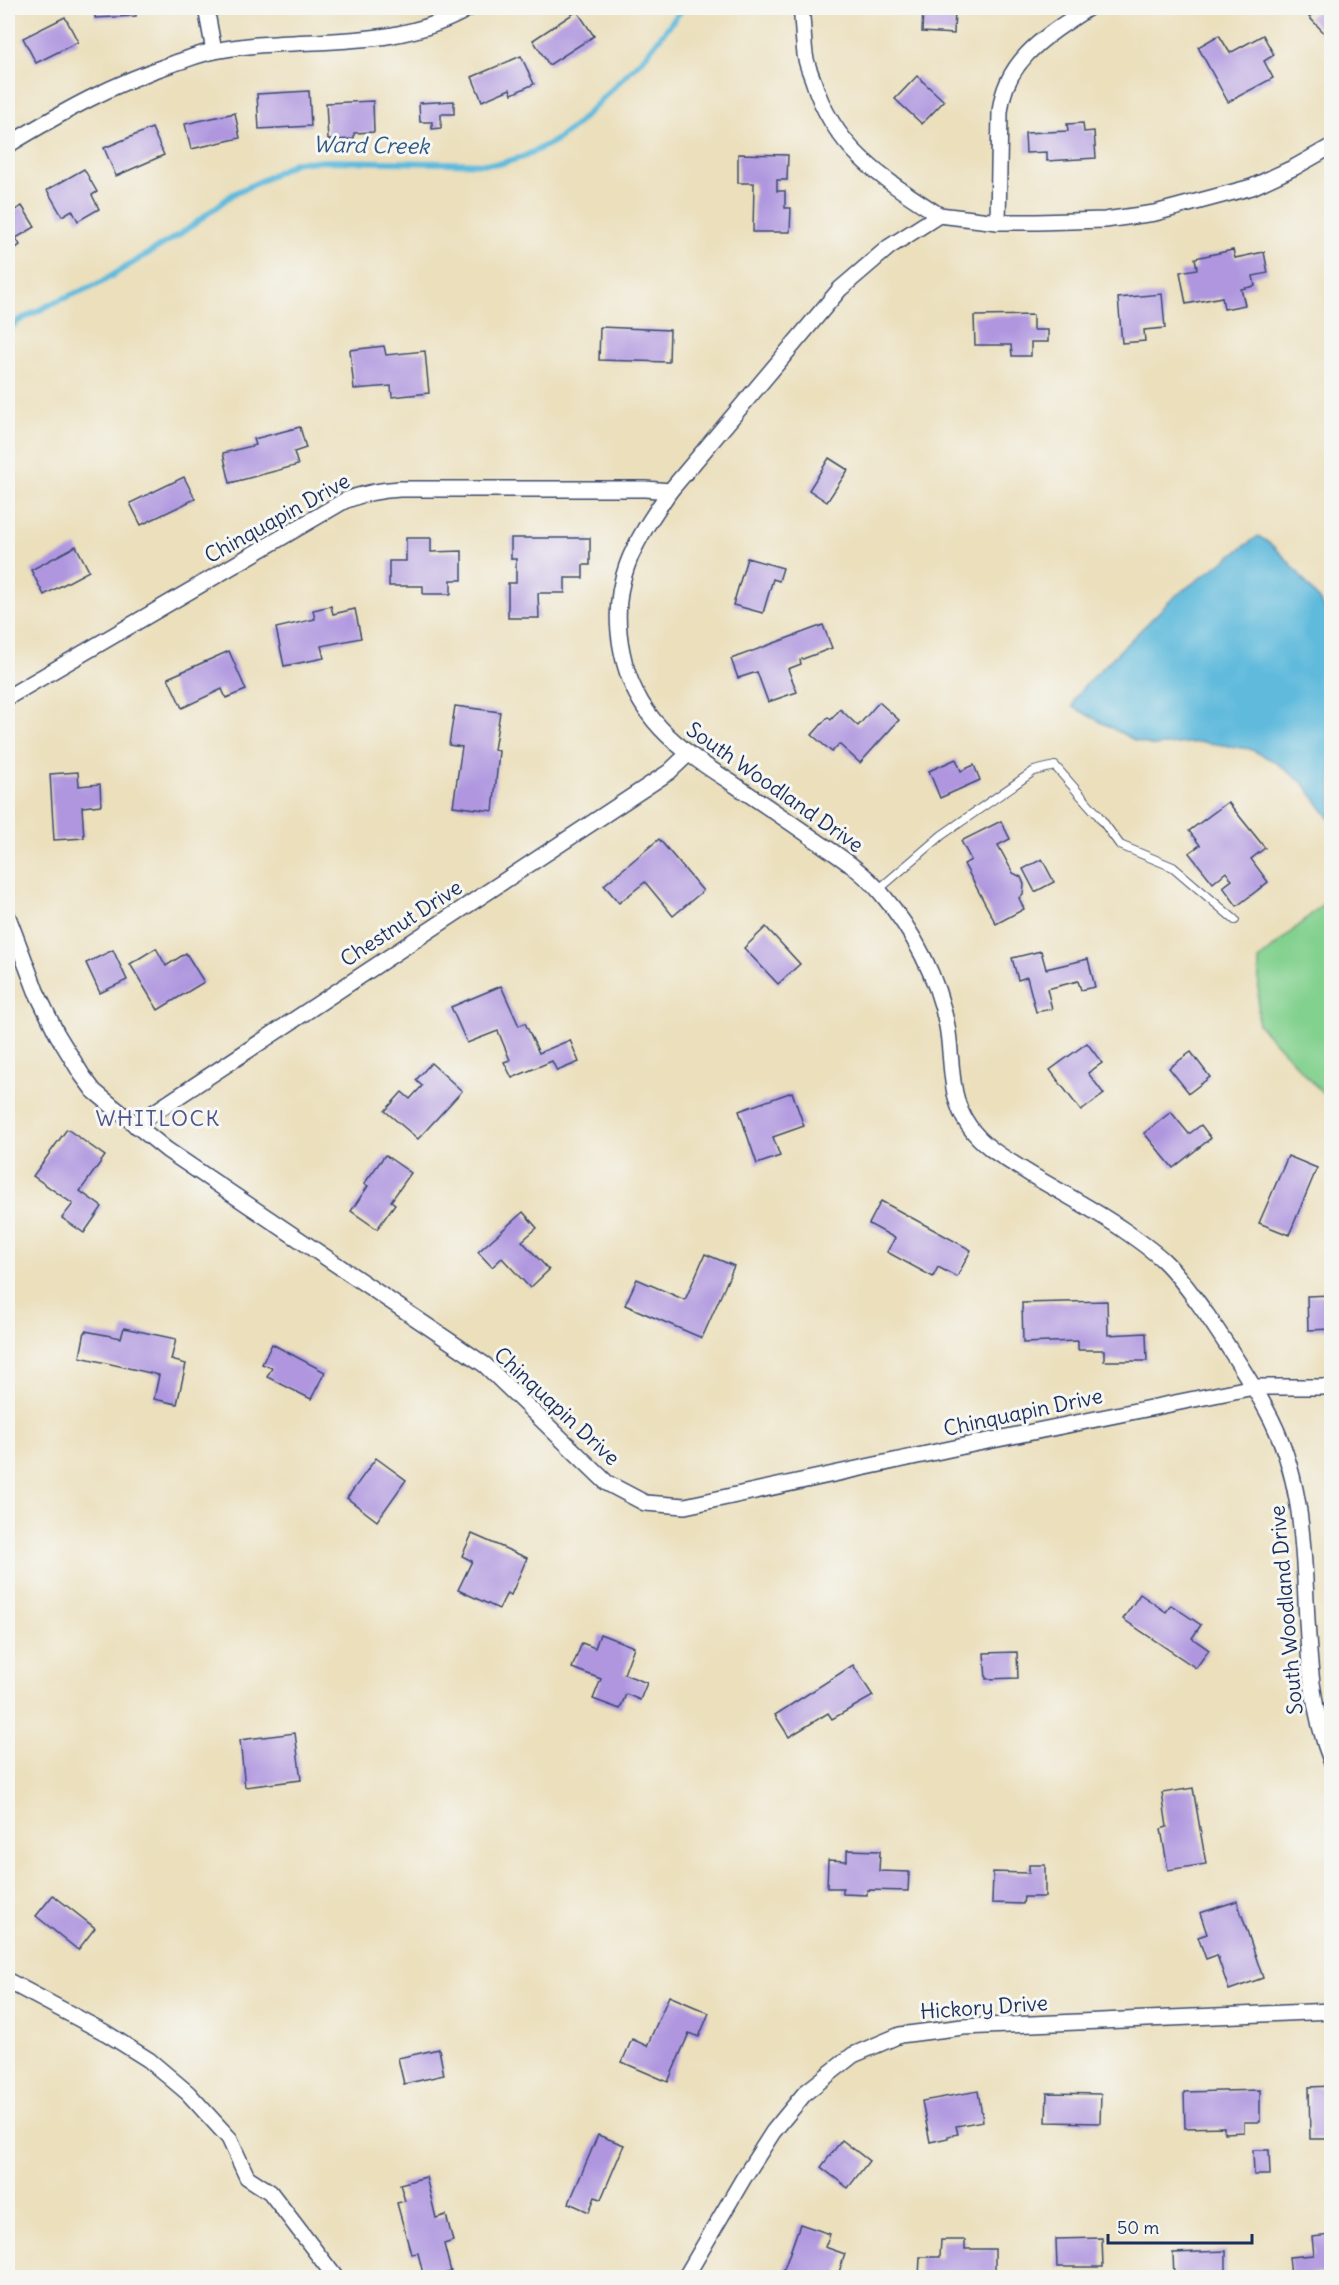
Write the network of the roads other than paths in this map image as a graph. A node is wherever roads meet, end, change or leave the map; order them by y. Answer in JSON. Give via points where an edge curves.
{"nodes":[{"id":1,"x":206,"y":8,"type":"edge"},
{"id":2,"x":469,"y":8,"type":"edge"},
{"id":3,"x":801,"y":8,"type":"edge"},
{"id":4,"x":1088,"y":8,"type":"edge"},
{"id":5,"x":214,"y":51,"type":"junction"},
{"id":6,"x":8,"y":145,"type":"edge"},
{"id":7,"x":1332,"y":146,"type":"edge"},
{"id":8,"x":939,"y":215,"type":"junction"},
{"id":9,"x":999,"y":222,"type":"junction"},
{"id":10,"x":670,"y":491,"type":"junction"},
{"id":11,"x":8,"y":697,"type":"edge"},
{"id":12,"x":688,"y":754,"type":"junction"},
{"id":13,"x":879,"y":890,"type":"junction"},
{"id":14,"x":8,"y":917,"type":"edge"},
{"id":15,"x":1235,"y":920,"type":"dead end"},
{"id":16,"x":135,"y":1125,"type":"junction"},
{"id":17,"x":1254,"y":1387,"type":"junction"},
{"id":18,"x":1332,"y":1387,"type":"edge"},
{"id":19,"x":1332,"y":1763,"type":"edge"},
{"id":20,"x":8,"y":1982,"type":"edge"},
{"id":21,"x":1332,"y":2011,"type":"edge"},
{"id":22,"x":336,"y":2277,"type":"edge"},
{"id":23,"x":686,"y":2277,"type":"edge"}],
"edges":[{"from":1,"to":5,"type":"street"},
{"from":2,"to":5,"type":"street","via":[[429,27],[394,36]]},
{"from":3,"to":8,"type":"street","via":[[805,56],[832,125],[851,151],[878,174]]},
{"from":4,"to":9,"type":"street","via":[[1028,53],[1006,82],[1000,112]]},
{"from":5,"to":6,"type":"street","via":[[118,84]]},
{"from":7,"to":9,"type":"street","via":[[1252,187],[1155,213],[1105,220]]},
{"from":8,"to":9,"type":"street"},
{"from":8,"to":10,"type":"street","name":"South Woodland Drive","via":[[889,247],[840,289]]},
{"from":10,"to":11,"type":"street","name":"Chinquapin Drive","via":[[400,489],[362,493]]},
{"from":10,"to":12,"type":"street","name":"South Woodland Drive","via":[[631,552],[620,592],[619,630],[625,666],[644,708],[668,738]]},
{"from":12,"to":13,"type":"street","name":"South Woodland Drive","via":[[839,856]]},
{"from":12,"to":16,"type":"street","name":"Chestnut Drive","via":[[669,772]]},
{"from":13,"to":15,"type":"lane","via":[[942,835],[1034,771],[1055,766],[1120,844],[1173,867]]},
{"from":13,"to":17,"type":"street","name":"South Woodland Drive","via":[[907,926],[927,962],[945,1020],[957,1104],[970,1127],[991,1150],[1121,1228],[1161,1258],[1191,1293]]},
{"from":14,"to":16,"type":"street","name":"Chinquapin Drive","via":[[36,991],[68,1054],[94,1090]]},
{"from":16,"to":17,"type":"street","name":"Chinquapin Drive","via":[[485,1365],[607,1483],[645,1503],[685,1506]]},
{"from":17,"to":18,"type":"street","name":"Chinquapin Drive"},
{"from":17,"to":19,"type":"street","name":"South Woodland Drive","via":[[1284,1452],[1302,1517],[1312,1699]]},
{"from":20,"to":22,"type":"street","via":[[149,2060],[188,2093],[229,2138],[248,2177],[270,2192]]},
{"from":21,"to":23,"type":"street","name":"Hickory Drive","via":[[963,2026],[900,2035],[853,2055],[805,2093],[749,2169]]}]}
